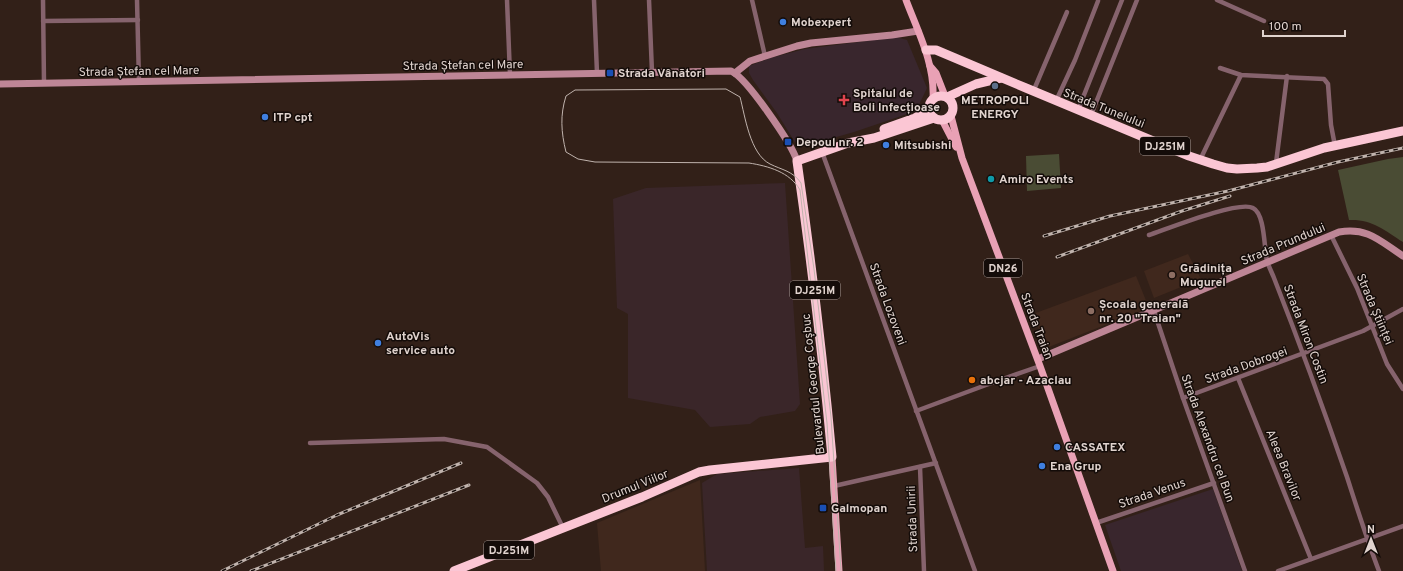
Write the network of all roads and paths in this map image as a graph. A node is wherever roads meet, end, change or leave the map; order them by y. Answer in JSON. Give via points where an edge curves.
{"nodes":[{"id":1,"x":43,"y":0,"type":"edge"},
{"id":2,"x":138,"y":0,"type":"edge"},
{"id":3,"x":507,"y":0,"type":"edge"},
{"id":4,"x":594,"y":0,"type":"edge"},
{"id":5,"x":649,"y":0,"type":"edge"},
{"id":6,"x":752,"y":0,"type":"edge"},
{"id":7,"x":906,"y":0,"type":"edge"},
{"id":8,"x":1122,"y":0,"type":"edge"},
{"id":9,"x":1137,"y":0,"type":"edge"},
{"id":10,"x":1217,"y":0,"type":"edge"},
{"id":11,"x":1098,"y":1,"type":"edge"},
{"id":12,"x":1067,"y":12,"type":"dead end"},
{"id":13,"x":138,"y":20,"type":"junction"},
{"id":14,"x":43,"y":21,"type":"junction"},
{"id":15,"x":1264,"y":21,"type":"dead end"},
{"id":16,"x":918,"y":31,"type":"junction"},
{"id":17,"x":926,"y":50,"type":"junction"},
{"id":18,"x":765,"y":56,"type":"junction"},
{"id":19,"x":930,"y":65,"type":"junction"},
{"id":20,"x":1220,"y":68,"type":"dead end"},
{"id":21,"x":652,"y":72,"type":"junction"},
{"id":22,"x":735,"y":73,"type":"junction"},
{"id":23,"x":597,"y":74,"type":"junction"},
{"id":24,"x":510,"y":75,"type":"junction"},
{"id":25,"x":1241,"y":75,"type":"junction"},
{"id":26,"x":1287,"y":76,"type":"junction"},
{"id":27,"x":1001,"y":78,"type":"junction"},
{"id":28,"x":139,"y":82,"type":"junction"},
{"id":29,"x":44,"y":83,"type":"junction"},
{"id":30,"x":0,"y":84,"type":"edge"},
{"id":31,"x":961,"y":92,"type":"junction"},
{"id":32,"x":1033,"y":92,"type":"junction"},
{"id":33,"x":946,"y":96,"type":"junction"},
{"id":34,"x":933,"y":98,"type":"junction"},
{"id":35,"x":1056,"y":101,"type":"junction"},
{"id":36,"x":953,"y":104,"type":"junction"},
{"id":37,"x":929,"y":110,"type":"junction"},
{"id":38,"x":1078,"y":110,"type":"junction"},
{"id":39,"x":1090,"y":115,"type":"junction"},
{"id":40,"x":951,"y":116,"type":"junction"},
{"id":41,"x":938,"y":119,"type":"junction"},
{"id":42,"x":1403,"y":131,"type":"edge"},
{"id":43,"x":848,"y":143,"type":"junction"},
{"id":44,"x":1335,"y":146,"type":"junction"},
{"id":45,"x":822,"y":152,"type":"junction"},
{"id":46,"x":962,"y":158,"type":"junction"},
{"id":47,"x":1200,"y":160,"type":"junction"},
{"id":48,"x":797,"y":161,"type":"junction"},
{"id":49,"x":1276,"y":163,"type":"junction"},
{"id":50,"x":1149,"y":235,"type":"dead end"},
{"id":51,"x":1331,"y":235,"type":"junction"},
{"id":52,"x":1403,"y":256,"type":"edge"},
{"id":53,"x":1268,"y":263,"type":"junction"},
{"id":54,"x":1403,"y":309,"type":"edge"},
{"id":55,"x":1154,"y":311,"type":"junction"},
{"id":56,"x":1372,"y":327,"type":"junction"},
{"id":57,"x":1304,"y":354,"type":"junction"},
{"id":58,"x":1039,"y":363,"type":"junction"},
{"id":59,"x":1238,"y":378,"type":"junction"},
{"id":60,"x":1403,"y":389,"type":"edge"},
{"id":61,"x":1183,"y":398,"type":"junction"},
{"id":62,"x":916,"y":411,"type":"junction"},
{"id":63,"x":310,"y":443,"type":"dead end"},
{"id":64,"x":832,"y":458,"type":"junction"},
{"id":65,"x":936,"y":463,"type":"junction"},
{"id":66,"x":920,"y":467,"type":"junction"},
{"id":67,"x":1214,"y":483,"type":"junction"},
{"id":68,"x":834,"y":486,"type":"junction"},
{"id":69,"x":1096,"y":523,"type":"junction"},
{"id":70,"x":1403,"y":526,"type":"edge"},
{"id":71,"x":563,"y":528,"type":"junction"},
{"id":72,"x":1367,"y":539,"type":"junction"},
{"id":73,"x":1311,"y":559,"type":"junction"},
{"id":74,"x":454,"y":571,"type":"edge"},
{"id":75,"x":839,"y":571,"type":"edge"},
{"id":76,"x":924,"y":571,"type":"edge"},
{"id":77,"x":975,"y":571,"type":"edge"},
{"id":78,"x":1113,"y":571,"type":"edge"},
{"id":79,"x":1245,"y":571,"type":"edge"},
{"id":80,"x":1278,"y":571,"type":"edge"},
{"id":81,"x":1379,"y":571,"type":"edge"}],
"edges":[{"from":1,"to":14,"type":"street"},
{"from":2,"to":13,"type":"street"},
{"from":3,"to":24,"type":"street"},
{"from":4,"to":23,"type":"street"},
{"from":5,"to":21,"type":"street"},
{"from":6,"to":18,"type":"street"},
{"from":7,"to":16,"type":"main road"},
{"from":8,"to":38,"type":"street"},
{"from":9,"to":39,"type":"street"},
{"from":10,"to":15,"type":"street"},
{"from":11,"to":35,"type":"street"},
{"from":12,"to":32,"type":"street"},
{"from":13,"to":14,"type":"street"},
{"from":13,"to":28,"type":"street"},
{"from":14,"to":29,"type":"street"},
{"from":16,"to":17,"type":"main road"},
{"from":16,"to":18,"type":"street","via":[[811,43]]},
{"from":17,"to":19,"type":"main road"},
{"from":17,"to":27,"type":"highway","number":"DJ251M","via":[[936,50]]},
{"from":18,"to":22,"type":"street","via":[[745,64]]},
{"from":19,"to":33,"type":"main road"},
{"from":19,"to":34,"type":"main road"},
{"from":20,"to":25,"type":"street"},
{"from":21,"to":22,"type":"street","name":"Strada Ștefan cel Mare"},
{"from":21,"to":23,"type":"street","name":"Strada Ștefan cel Mare"},
{"from":22,"to":48,"type":"street","name":"Bulevardul George Coșbuc","via":[[764,107]]},
{"from":23,"to":24,"type":"street","name":"Strada Ștefan cel Mare"},
{"from":24,"to":28,"type":"street","name":"Strada Ștefan cel Mare"},
{"from":25,"to":26,"type":"street"},
{"from":25,"to":47,"type":"street"},
{"from":26,"to":44,"type":"street","via":[[1326,80]]},
{"from":26,"to":49,"type":"street"},
{"from":27,"to":31,"type":"highway","via":[[984,81]]},
{"from":27,"to":32,"type":"highway","name":"Strada Tunelului","number":"DJ251M"},
{"from":28,"to":29,"type":"street","name":"Strada Ștefan cel Mare"},
{"from":29,"to":30,"type":"street","name":"Strada Ștefan cel Mare"},
{"from":31,"to":33,"type":"highway"},
{"from":31,"to":36,"type":"highway"},
{"from":32,"to":35,"type":"highway","name":"Strada Tunelului","number":"DJ251M"},
{"from":33,"to":34,"type":"highway"},
{"from":33,"to":36,"type":"highway"},
{"from":34,"to":37,"type":"highway"},
{"from":35,"to":38,"type":"highway","name":"Strada Tunelului","number":"DJ251M"},
{"from":36,"to":40,"type":"highway","number":"DN26"},
{"from":37,"to":41,"type":"highway","number":"DN26"},
{"from":37,"to":43,"type":"highway","via":[[915,118]]},
{"from":38,"to":39,"type":"highway","name":"Strada Tunelului","number":"DJ251M"},
{"from":39,"to":47,"type":"highway","name":"Strada Tunelului","number":"DJ251M"},
{"from":40,"to":41,"type":"highway"},
{"from":40,"to":46,"type":"main road","name":"Strada Traian","number":"DN26"},
{"from":41,"to":43,"type":"highway"},
{"from":41,"to":46,"type":"main road","name":"Strada Traian","number":"DN26"},
{"from":42,"to":44,"type":"highway","name":"Strada Tunelului","number":"DJ251M"},
{"from":43,"to":45,"type":"highway"},
{"from":44,"to":49,"type":"highway","name":"Strada Tunelului","number":"DJ251M"},
{"from":45,"to":48,"type":"highway"},
{"from":45,"to":62,"type":"street","name":"Strada Lozoveni"},
{"from":46,"to":58,"type":"main road","name":"Strada Traian","number":"DN26"},
{"from":47,"to":49,"type":"highway","name":"Strada Tunelului","number":"DJ251M","via":[[1237,169]]},
{"from":48,"to":64,"type":"highway","name":"Bulevardul George Coșbuc","number":"DJ251M","via":[[813,271]]},
{"from":50,"to":53,"type":"street","name":"Strada Miron Costin","via":[[1227,209],[1242,206],[1253,208],[1260,214]]},
{"from":51,"to":52,"type":"street","name":"Strada Prundului","via":[[1348,230],[1363,232]]},
{"from":51,"to":53,"type":"street","name":"Strada Prundului"},
{"from":51,"to":56,"type":"street","name":"Strada Științei"},
{"from":53,"to":55,"type":"street","name":"Strada Prundului"},
{"from":53,"to":57,"type":"street","name":"Strada Miron Costin"},
{"from":54,"to":56,"type":"street","name":"Strada Dobrogei"},
{"from":55,"to":58,"type":"street","name":"Strada Prundului"},
{"from":55,"to":61,"type":"street","name":"Strada Alexandru cel Bun"},
{"from":56,"to":57,"type":"street","name":"Strada Dobrogei"},
{"from":56,"to":60,"type":"street","name":"Strada Științei","via":[[1387,364]]},
{"from":57,"to":59,"type":"street","name":"Strada Dobrogei"},
{"from":57,"to":72,"type":"street","name":"Strada Miron Costin"},
{"from":58,"to":62,"type":"street","name":"Strada Prundului"},
{"from":58,"to":69,"type":"main road","name":"Strada Traian","number":"DN26"},
{"from":59,"to":61,"type":"street","name":"Strada Dobrogei"},
{"from":59,"to":73,"type":"street","name":"Aleea Bravilor"},
{"from":61,"to":67,"type":"street","name":"Strada Alexandru cel Bun"},
{"from":62,"to":65,"type":"street","name":"Strada Lozoveni"},
{"from":63,"to":71,"type":"street","via":[[444,439],[487,447],[537,483],[548,498]]},
{"from":64,"to":68,"type":"main road","name":"Bulevardul George Coșbuc"},
{"from":64,"to":71,"type":"highway","name":"Drumul Viilor","number":"DJ251M","via":[[699,472]]},
{"from":65,"to":66,"type":"street"},
{"from":65,"to":77,"type":"street","name":"Strada Lozoveni"},
{"from":66,"to":68,"type":"street"},
{"from":66,"to":76,"type":"street","name":"Strada Unirii"},
{"from":67,"to":69,"type":"street","name":"Strada Venus"},
{"from":67,"to":79,"type":"street","name":"Strada Alexandru cel Bun"},
{"from":68,"to":75,"type":"main road","name":"Bulevardul George Coșbuc"},
{"from":69,"to":78,"type":"main road","name":"Strada Traian","number":"DN26"},
{"from":70,"to":72,"type":"street"},
{"from":71,"to":74,"type":"highway","name":"Drumul Viilor","number":"DJ251M"},
{"from":72,"to":73,"type":"street"},
{"from":72,"to":81,"type":"street","name":"Strada Miron Costin"},
{"from":73,"to":80,"type":"street"}]}
